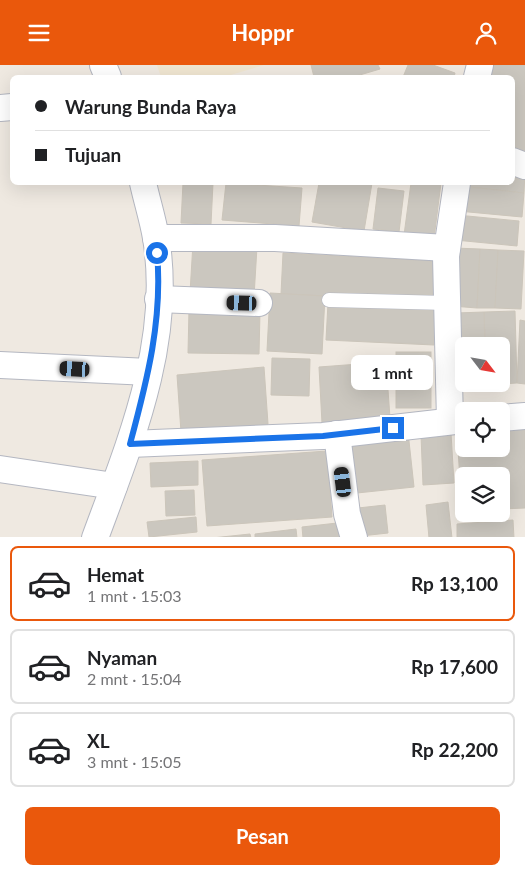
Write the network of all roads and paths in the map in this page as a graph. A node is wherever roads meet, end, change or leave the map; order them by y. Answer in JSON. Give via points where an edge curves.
{"nodes":[{"id":1,"x":143,"y":185,"type":"edge"},
{"id":2,"x":457,"y":185,"type":"edge"},
{"id":3,"x":156,"y":239,"type":"junction"},
{"id":4,"x":447,"y":248,"type":"junction"},
{"id":5,"x":158,"y":299,"type":"junction"},
{"id":6,"x":330,"y":299,"type":"dead end"},
{"id":7,"x":259,"y":303,"type":"dead end"},
{"id":8,"x":447,"y":303,"type":"junction"},
{"id":9,"x":0,"y":365,"type":"edge"},
{"id":10,"x":149,"y":372,"type":"junction"},
{"id":11,"x":455,"y":402,"type":"edge"},
{"id":12,"x":525,"y":416,"type":"edge"},
{"id":13,"x":510,"y":417,"type":"edge"},
{"id":14,"x":455,"y":421,"type":"edge"},
{"id":15,"x":337,"y":434,"type":"junction"},
{"id":16,"x":130,"y":444,"type":"junction"},
{"id":17,"x":0,"y":469,"type":"edge"},
{"id":18,"x":114,"y":486,"type":"junction"},
{"id":19,"x":95,"y":537,"type":"edge"},
{"id":20,"x":354,"y":537,"type":"edge"}],
"edges":[{"from":1,"to":3,"type":"street"},
{"from":2,"to":4,"type":"street"},
{"from":3,"to":4,"type":"street","via":[[275,238]]},
{"from":3,"to":5,"type":"street"},
{"from":4,"to":8,"type":"street"},
{"from":5,"to":7,"type":"street"},
{"from":5,"to":10,"type":"street"},
{"from":6,"to":8,"type":"lane"},
{"from":8,"to":11,"type":"street"},
{"from":9,"to":10,"type":"street"},
{"from":10,"to":16,"type":"street"},
{"from":12,"to":13,"type":"street"},
{"from":14,"to":15,"type":"street"},
{"from":15,"to":16,"type":"street"},
{"from":15,"to":20,"type":"street","via":[[347,514]]},
{"from":16,"to":18,"type":"street"},
{"from":17,"to":18,"type":"street"},
{"from":18,"to":19,"type":"street"}]}
